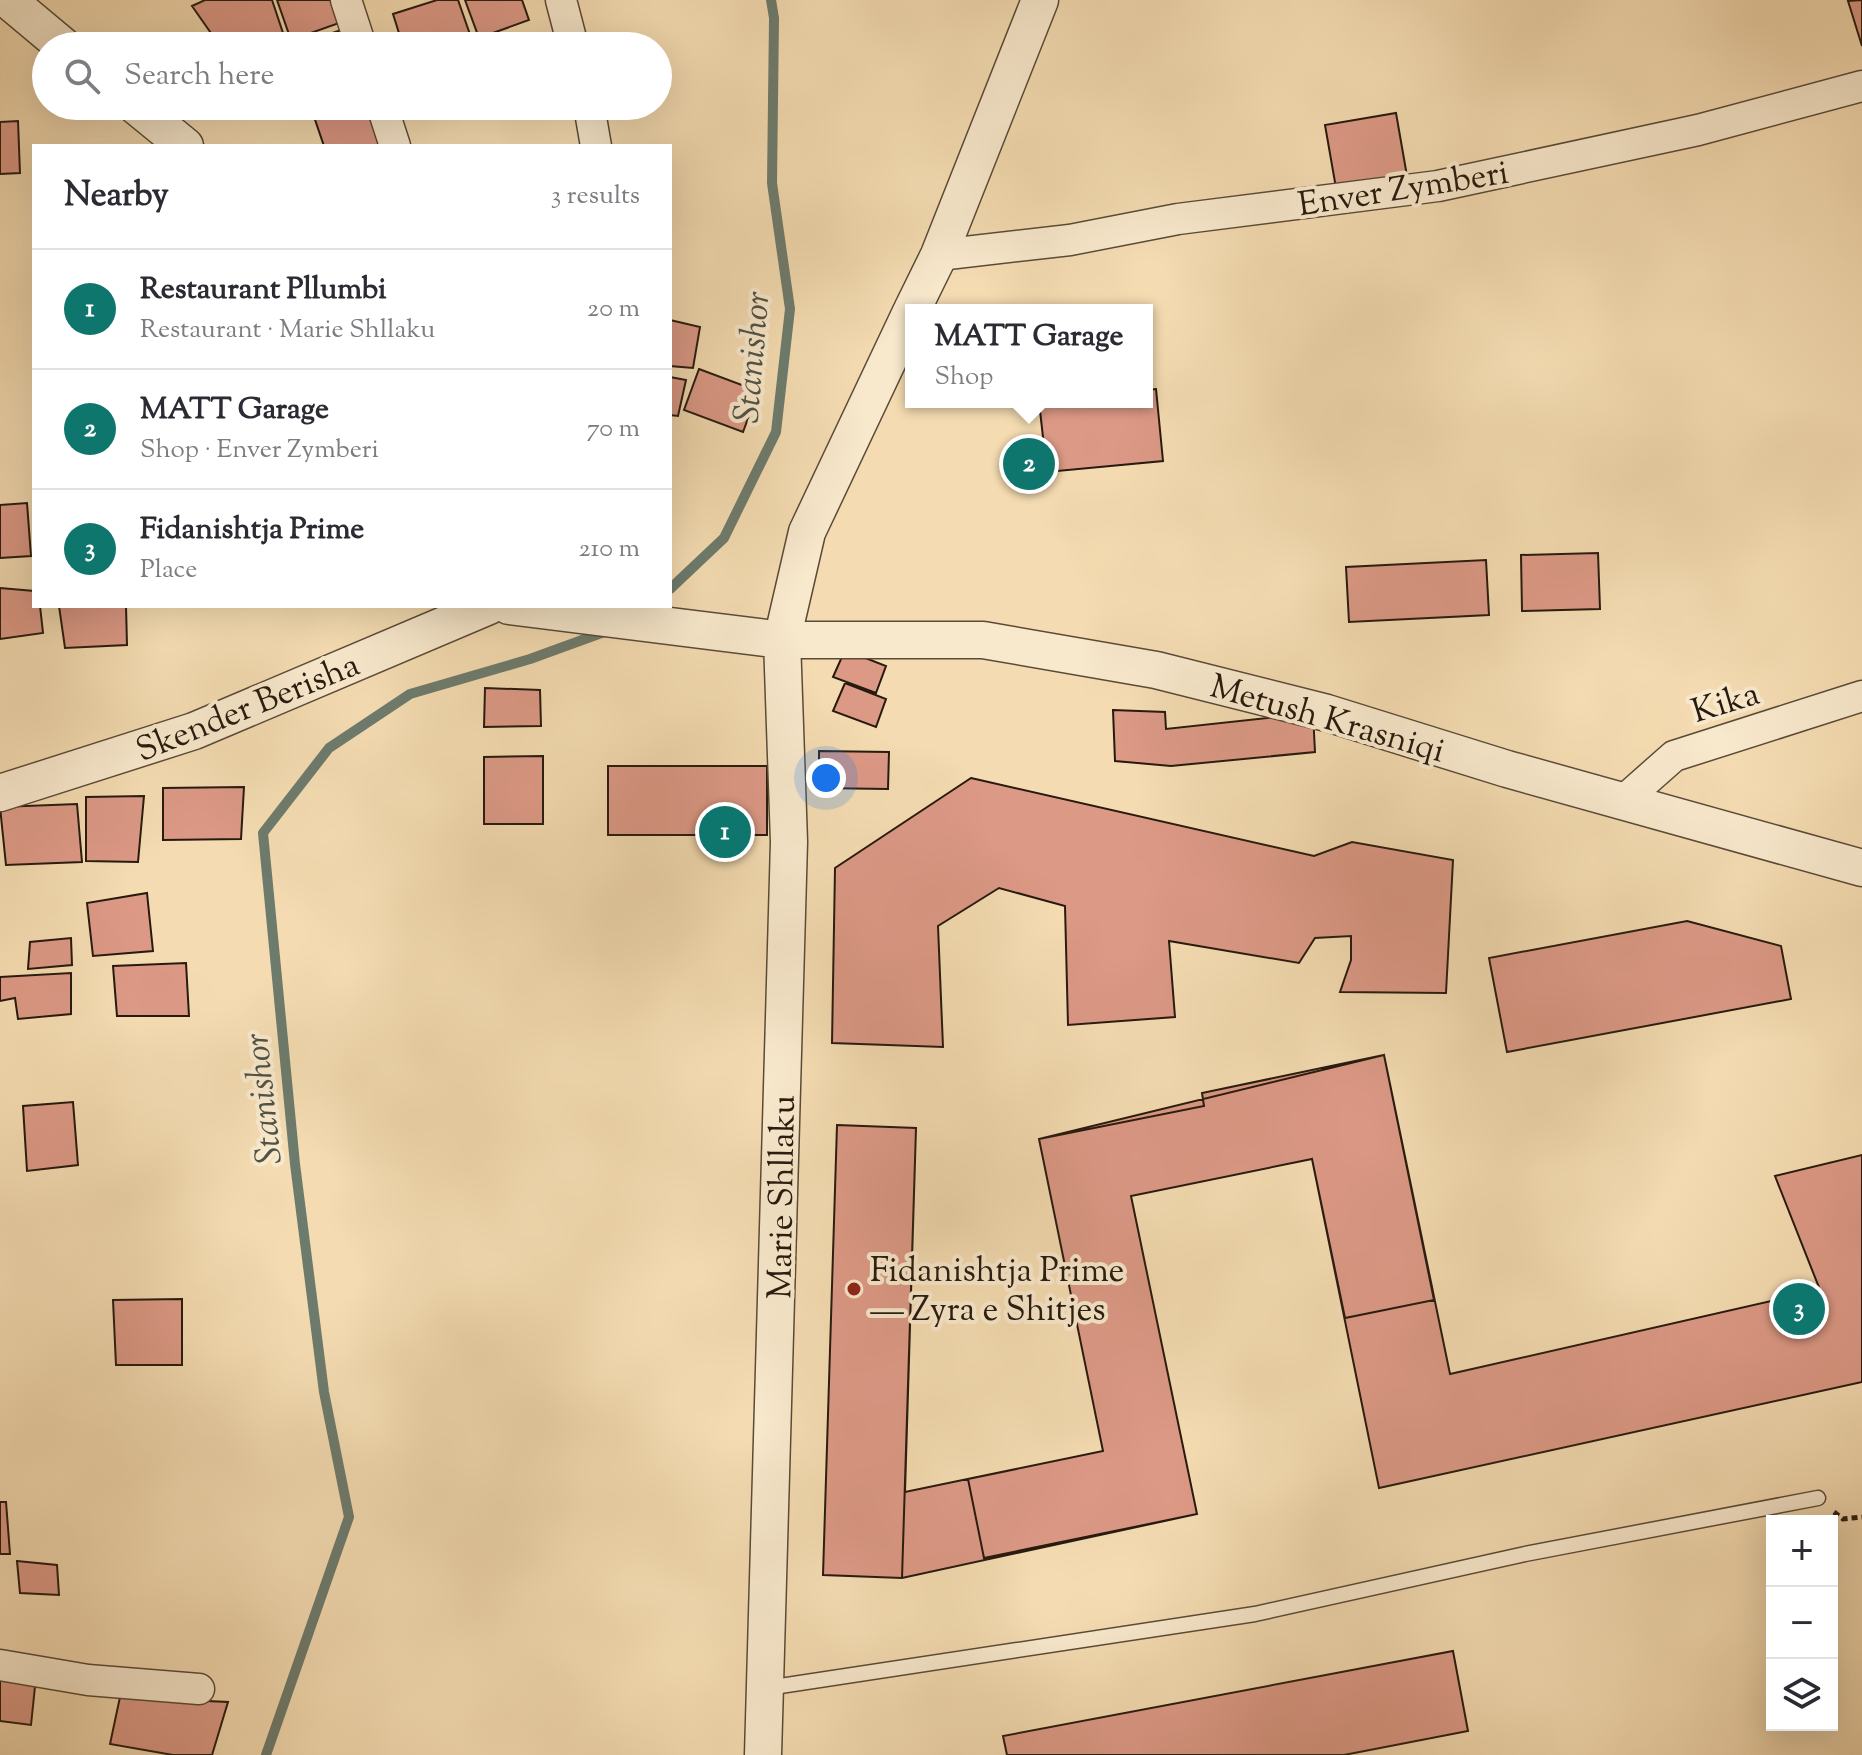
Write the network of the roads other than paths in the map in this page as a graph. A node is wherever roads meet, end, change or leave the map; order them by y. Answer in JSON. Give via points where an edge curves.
{"nodes":[{"id":1,"x":8,"y":0,"type":"edge"},
{"id":2,"x":346,"y":0,"type":"edge"},
{"id":3,"x":561,"y":0,"type":"edge"},
{"id":4,"x":1040,"y":0,"type":"edge"},
{"id":5,"x":46,"y":32,"type":"edge"},
{"id":6,"x":356,"y":32,"type":"edge"},
{"id":7,"x":569,"y":32,"type":"edge"},
{"id":8,"x":1862,"y":86,"type":"edge"},
{"id":9,"x":153,"y":120,"type":"edge"},
{"id":10,"x":387,"y":120,"type":"edge"},
{"id":11,"x":591,"y":120,"type":"edge"},
{"id":12,"x":183,"y":144,"type":"edge"},
{"id":13,"x":394,"y":144,"type":"edge"},
{"id":14,"x":596,"y":144,"type":"edge"},
{"id":15,"x":939,"y":255,"type":"junction"},
{"id":16,"x":914,"y":304,"type":"edge"},
{"id":17,"x":905,"y":324,"type":"edge"},
{"id":18,"x":484,"y":608,"type":"edge"},
{"id":19,"x":525,"y":608,"type":"edge"},
{"id":20,"x":782,"y":640,"type":"junction"},
{"id":21,"x":1862,"y":696,"type":"edge"},
{"id":22,"x":0,"y":793,"type":"edge"},
{"id":23,"x":1622,"y":802,"type":"junction"},
{"id":24,"x":1862,"y":868,"type":"edge"},
{"id":25,"x":1818,"y":1498,"type":"dead end"},
{"id":26,"x":0,"y":1665,"type":"edge"},
{"id":27,"x":199,"y":1689,"type":"dead end"},
{"id":28,"x":763,"y":1689,"type":"junction"},
{"id":29,"x":763,"y":1755,"type":"edge"}],
"edges":[{"from":1,"to":5,"type":"street"},
{"from":2,"to":6,"type":"street"},
{"from":3,"to":7,"type":"street"},
{"from":4,"to":15,"type":"street"},
{"from":8,"to":15,"type":"street","name":"Enver Zymberi","via":[[1698,130],[1438,186]]},
{"from":9,"to":12,"type":"street"},
{"from":10,"to":13,"type":"street"},
{"from":11,"to":14,"type":"street"},
{"from":15,"to":16,"type":"street"},
{"from":17,"to":20,"type":"street","via":[[807,532]]},
{"from":18,"to":22,"type":"street","name":"Skender Berisha","via":[[194,731]]},
{"from":19,"to":20,"type":"street","name":"Metush Krasniqi"},
{"from":20,"to":23,"type":"street","name":"Metush Krasniqi","via":[[983,640],[1156,670],[1327,713]]},
{"from":20,"to":28,"type":"street","name":"Marie Shllaku","via":[[789,842]]},
{"from":21,"to":23,"type":"street","name":"Kika","via":[[1674,756]]},
{"from":23,"to":24,"type":"street","name":"Metush Krasniqi"},
{"from":25,"to":28,"type":"lane","via":[[1525,1554],[1255,1614]]},
{"from":26,"to":27,"type":"street","via":[[88,1680]]},
{"from":28,"to":29,"type":"street","name":"Marie Shllaku"}]}
